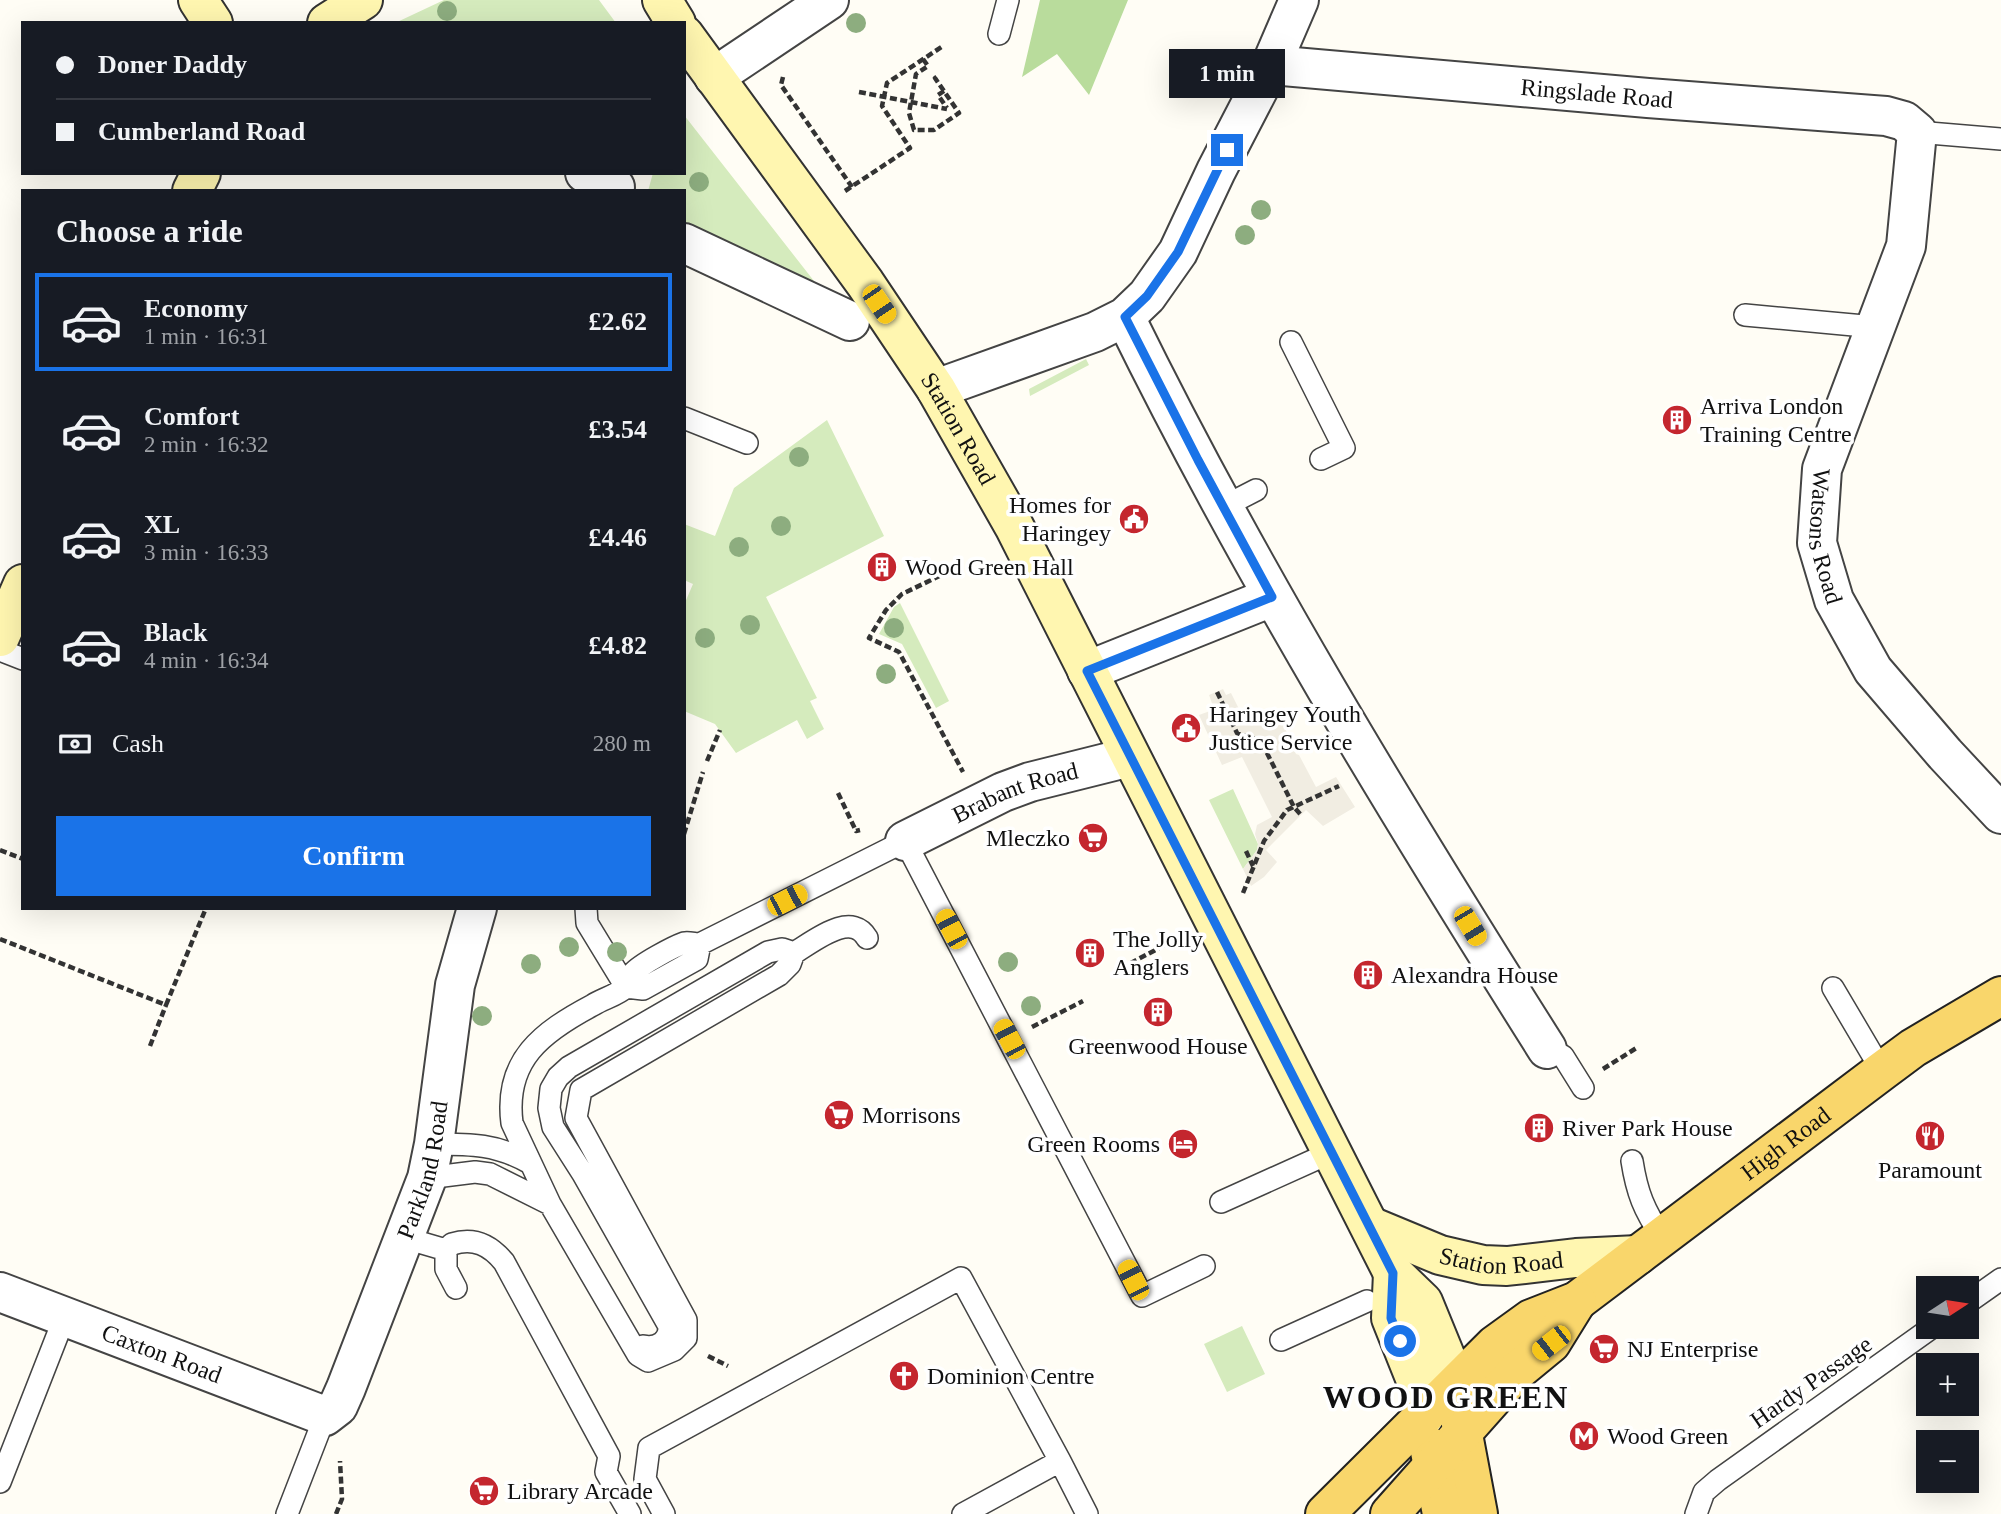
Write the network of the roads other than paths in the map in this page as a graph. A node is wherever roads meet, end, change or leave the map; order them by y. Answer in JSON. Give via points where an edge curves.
{"nodes":[{"id":1,"x":198,"y":0,"type":"edge"},
{"id":2,"x":363,"y":0,"type":"edge"},
{"id":3,"x":829,"y":0,"type":"edge"},
{"id":4,"x":1007,"y":0,"type":"edge"},
{"id":5,"x":1299,"y":0,"type":"edge"},
{"id":6,"x":212,"y":21,"type":"edge"},
{"id":7,"x":330,"y":21,"type":"edge"},
{"id":8,"x":999,"y":34,"type":"dead end"},
{"id":9,"x":686,"y":37,"type":"edge"},
{"id":10,"x":1271,"y":65,"type":"junction"},
{"id":11,"x":714,"y":76,"type":"junction"},
{"id":12,"x":1917,"y":132,"type":"junction"},
{"id":13,"x":2001,"y":139,"type":"edge"},
{"id":14,"x":686,"y":244,"type":"edge"},
{"id":15,"x":1745,"y":315,"type":"dead end"},
{"id":16,"x":1125,"y":317,"type":"junction"},
{"id":17,"x":850,"y":321,"type":"dead end"},
{"id":18,"x":1875,"y":327,"type":"junction"},
{"id":19,"x":1291,"y":342,"type":"dead end"},
{"id":20,"x":936,"y":389,"type":"junction"},
{"id":21,"x":686,"y":419,"type":"edge"},
{"id":22,"x":747,"y":443,"type":"dead end"},
{"id":23,"x":1321,"y":459,"type":"dead end"},
{"id":24,"x":1256,"y":490,"type":"dead end"},
{"id":25,"x":1223,"y":507,"type":"junction"},
{"id":26,"x":21,"y":589,"type":"edge"},
{"id":27,"x":1272,"y":597,"type":"junction"},
{"id":28,"x":0,"y":637,"type":"edge"},
{"id":29,"x":0,"y":650,"type":"edge"},
{"id":30,"x":21,"y":658,"type":"edge"},
{"id":31,"x":1087,"y":671,"type":"junction"},
{"id":32,"x":1130,"y":757,"type":"junction"},
{"id":33,"x":2001,"y":814,"type":"edge"},
{"id":34,"x":905,"y":841,"type":"junction"},
{"id":35,"x":476,"y":910,"type":"edge"},
{"id":36,"x":586,"y":910,"type":"edge"},
{"id":37,"x":867,"y":938,"type":"dead end"},
{"id":38,"x":625,"y":987,"type":"junction"},
{"id":39,"x":1833,"y":988,"type":"dead end"},
{"id":40,"x":2001,"y":996,"type":"edge"},
{"id":41,"x":1548,"y":1049,"type":"joint"},
{"id":42,"x":1882,"y":1071,"type":"junction"},
{"id":43,"x":1583,"y":1088,"type":"dead end"},
{"id":44,"x":1332,"y":1152,"type":"junction"},
{"id":45,"x":430,"y":1161,"type":"junction"},
{"id":46,"x":1632,"y":1161,"type":"dead end"},
{"id":47,"x":530,"y":1163,"type":"junction"},
{"id":48,"x":1221,"y":1202,"type":"dead end"},
{"id":49,"x":550,"y":1203,"type":"junction"},
{"id":50,"x":1370,"y":1226,"type":"junction"},
{"id":51,"x":405,"y":1238,"type":"junction"},
{"id":52,"x":1650,"y":1246,"type":"junction"},
{"id":53,"x":446,"y":1250,"type":"junction"},
{"id":54,"x":1204,"y":1266,"type":"dead end"},
{"id":55,"x":1393,"y":1273,"type":"junction"},
{"id":56,"x":2001,"y":1279,"type":"edge"},
{"id":57,"x":456,"y":1288,"type":"dead end"},
{"id":58,"x":0,"y":1292,"type":"edge"},
{"id":59,"x":1979,"y":1295,"type":"edge"},
{"id":60,"x":1367,"y":1301,"type":"dead end"},
{"id":61,"x":1577,"y":1301,"type":"junction"},
{"id":62,"x":65,"y":1316,"type":"junction"},
{"id":63,"x":1916,"y":1339,"type":"edge"},
{"id":64,"x":1281,"y":1340,"type":"dead end"},
{"id":65,"x":1454,"y":1387,"type":"junction"},
{"id":66,"x":325,"y":1416,"type":"junction"},
{"id":67,"x":1424,"y":1417,"type":"junction"},
{"id":68,"x":1463,"y":1432,"type":"junction"},
{"id":69,"x":609,"y":1456,"type":"junction"},
{"id":70,"x":1060,"y":1461,"type":"junction"},
{"id":71,"x":647,"y":1462,"type":"junction"},
{"id":72,"x":1433,"y":1466,"type":"junction"},
{"id":73,"x":0,"y":1482,"type":"edge"},
{"id":74,"x":287,"y":1514,"type":"edge"},
{"id":75,"x":630,"y":1514,"type":"edge"},
{"id":76,"x":664,"y":1514,"type":"edge"},
{"id":77,"x":962,"y":1514,"type":"edge"},
{"id":78,"x":1087,"y":1514,"type":"edge"},
{"id":79,"x":1325,"y":1514,"type":"edge"},
{"id":80,"x":1390,"y":1514,"type":"edge"},
{"id":81,"x":1442,"y":1514,"type":"edge"},
{"id":82,"x":1478,"y":1514,"type":"edge"},
{"id":83,"x":1696,"y":1514,"type":"edge"}],
"edges":[{"from":1,"to":6,"type":"street"},
{"from":2,"to":7,"type":"street"},
{"from":3,"to":11,"type":"street"},
{"from":4,"to":8,"type":"lane"},
{"from":5,"to":10,"type":"street"},
{"from":9,"to":11,"type":"street","name":"Station Road"},
{"from":10,"to":12,"type":"street","name":"Ringslade Road","via":[[1886,116],[1904,121]]},
{"from":10,"to":16,"type":"street","via":[[1178,252],[1147,296]]},
{"from":11,"to":20,"type":"street","name":"Station Road"},
{"from":12,"to":13,"type":"lane"},
{"from":12,"to":18,"type":"street","name":"Watsons Road","via":[[1906,246]]},
{"from":14,"to":17,"type":"street"},
{"from":15,"to":18,"type":"lane"},
{"from":16,"to":20,"type":"street"},
{"from":16,"to":25,"type":"street"},
{"from":18,"to":33,"type":"street","name":"Watsons Road","via":[[1822,469],[1817,543],[1834,600],[1873,670]]},
{"from":19,"to":23,"type":"lane","via":[[1344,449]]},
{"from":20,"to":31,"type":"street","name":"Station Road"},
{"from":21,"to":22,"type":"lane"},
{"from":24,"to":25,"type":"lane"},
{"from":25,"to":27,"type":"street"},
{"from":26,"to":28,"type":"street"},
{"from":27,"to":31,"type":"street"},
{"from":27,"to":41,"type":"street"},
{"from":29,"to":30,"type":"lane"},
{"from":31,"to":32,"type":"street","name":"Station Road"},
{"from":32,"to":34,"type":"street","name":"Brabant Road","via":[[1003,792]]},
{"from":32,"to":44,"type":"street","name":"Station Road"},
{"from":34,"to":38,"type":"lane","name":"Brabant Road","via":[[700,944],[696,959],[643,989]]},
{"from":34,"to":54,"type":"lane","via":[[1142,1296]]},
{"from":35,"to":45,"type":"street","name":"Parkland Road","via":[[455,985]]},
{"from":36,"to":38,"type":"lane","via":[[587,923]]},
{"from":37,"to":49,"type":"lane","via":[[852,925],[793,953],[782,949],[768,952],[569,1067],[551,1089],[553,1127],[664,1315],[669,1332],[662,1343],[647,1347],[627,1337]]},
{"from":38,"to":47,"type":"lane","via":[[545,1033],[524,1057],[513,1082],[510,1109]]},
{"from":39,"to":42,"type":"lane"},
{"from":40,"to":42,"type":"main road","name":"High Road"},
{"from":41,"to":43,"type":"lane","via":[[1563,1056]]},
{"from":42,"to":52,"type":"main road","name":"High Road"},
{"from":44,"to":48,"type":"lane"},
{"from":44,"to":50,"type":"street","name":"Station Road"},
{"from":45,"to":47,"type":"lane","via":[[476,1144],[498,1148]]},
{"from":45,"to":49,"type":"lane","via":[[490,1174]]},
{"from":45,"to":51,"type":"street","name":"Parkland Road"},
{"from":46,"to":52,"type":"lane"},
{"from":47,"to":49,"type":"lane"},
{"from":50,"to":52,"type":"street","name":"Station Road","via":[[1440,1255],[1483,1265],[1507,1266]]},
{"from":50,"to":55,"type":"street","name":"Station Road"},
{"from":51,"to":53,"type":"lane"},
{"from":51,"to":66,"type":"street","name":"Parkland Road","via":[[338,1406]]},
{"from":52,"to":61,"type":"main road","name":"High Road"},
{"from":53,"to":57,"type":"lane","via":[[446,1269]]},
{"from":53,"to":69,"type":"lane","via":[[452,1244],[475,1241],[504,1262]]},
{"from":55,"to":65,"type":"street","name":"Station Road","via":[[1423,1302]]},
{"from":55,"to":67,"type":"street","name":"Station Road","via":[[1391,1318],[1419,1388]]},
{"from":56,"to":59,"type":"lane"},
{"from":58,"to":62,"type":"street","name":"Caxton Road"},
{"from":60,"to":64,"type":"lane"},
{"from":61,"to":65,"type":"main road","name":"High Road","via":[[1531,1319],[1495,1345]]},
{"from":61,"to":68,"type":"main road","name":"High Road","via":[[1551,1343],[1517,1371]]},
{"from":62,"to":66,"type":"street","name":"Caxton Road"},
{"from":62,"to":73,"type":"lane"},
{"from":63,"to":83,"type":"lane","name":"Hardy Passage","via":[[1718,1480],[1704,1492]]},
{"from":65,"to":67,"type":"main road","name":"High Road"},
{"from":65,"to":68,"type":"main road"},
{"from":66,"to":74,"type":"lane"},
{"from":67,"to":72,"type":"main road"},
{"from":67,"to":79,"type":"main road","name":"High Road"},
{"from":68,"to":72,"type":"main road","name":"High Road"},
{"from":68,"to":82,"type":"main road"},
{"from":69,"to":71,"type":"lane"},
{"from":69,"to":75,"type":"lane","via":[[606,1472]]},
{"from":70,"to":71,"type":"lane","via":[[961,1278],[649,1448]]},
{"from":70,"to":77,"type":"lane"},
{"from":70,"to":78,"type":"lane"},
{"from":71,"to":76,"type":"lane","via":[[645,1479]]},
{"from":72,"to":80,"type":"main road","name":"High Road"},
{"from":72,"to":81,"type":"main road"}]}
